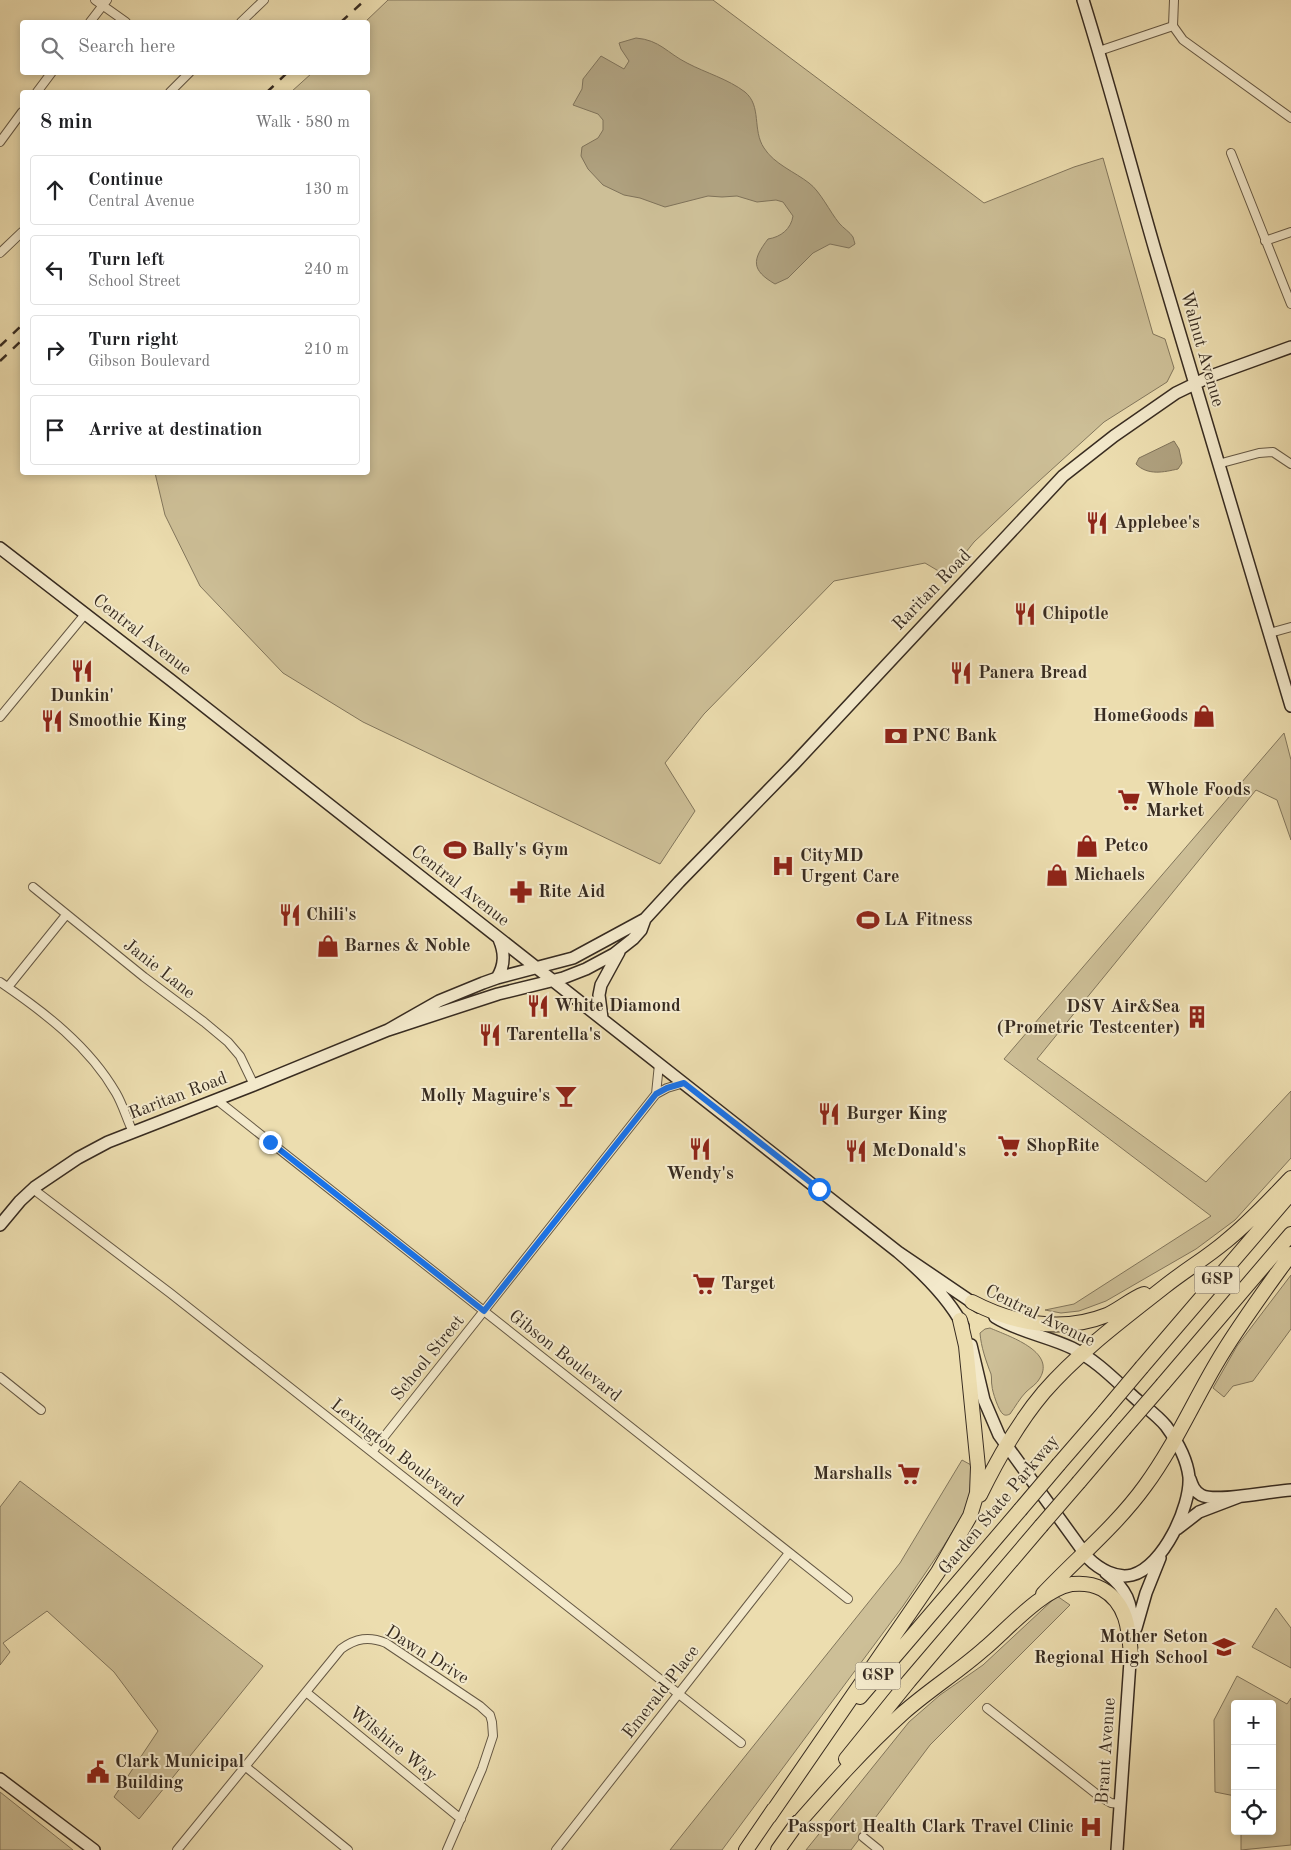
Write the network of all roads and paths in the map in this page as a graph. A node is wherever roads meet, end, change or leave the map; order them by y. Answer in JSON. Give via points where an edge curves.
{"nodes":[{"id":1,"x":95,"y":0,"type":"edge"},
{"id":2,"x":264,"y":0,"type":"edge"},
{"id":3,"x":1083,"y":0,"type":"edge"},
{"id":4,"x":1174,"y":0,"type":"edge"},
{"id":5,"x":105,"y":3,"type":"edge"},
{"id":6,"x":92,"y":20,"type":"edge"},
{"id":7,"x":124,"y":20,"type":"edge"},
{"id":8,"x":243,"y":20,"type":"edge"},
{"id":9,"x":1173,"y":26,"type":"junction"},
{"id":10,"x":1099,"y":50,"type":"junction"},
{"id":11,"x":50,"y":75,"type":"edge"},
{"id":12,"x":187,"y":75,"type":"edge"},
{"id":13,"x":38,"y":90,"type":"edge"},
{"id":14,"x":172,"y":90,"type":"edge"},
{"id":15,"x":20,"y":115,"type":"edge"},
{"id":16,"x":1291,"y":118,"type":"edge"},
{"id":17,"x":0,"y":142,"type":"edge"},
{"id":18,"x":1231,"y":153,"type":"dead end"},
{"id":19,"x":1291,"y":232,"type":"edge"},
{"id":20,"x":20,"y":234,"type":"edge"},
{"id":21,"x":1265,"y":241,"type":"junction"},
{"id":22,"x":0,"y":253,"type":"edge"},
{"id":23,"x":1291,"y":304,"type":"edge"},
{"id":24,"x":1291,"y":347,"type":"edge"},
{"id":25,"x":1194,"y":383,"type":"junction"},
{"id":26,"x":1218,"y":464,"type":"junction"},
{"id":27,"x":1291,"y":464,"type":"edge"},
{"id":28,"x":0,"y":548,"type":"edge"},
{"id":29,"x":86,"y":613,"type":"junction"},
{"id":30,"x":1291,"y":627,"type":"edge"},
{"id":31,"x":1270,"y":633,"type":"junction"},
{"id":32,"x":1291,"y":706,"type":"edge"},
{"id":33,"x":0,"y":717,"type":"edge"},
{"id":34,"x":33,"y":887,"type":"dead end"},
{"id":35,"x":66,"y":915,"type":"junction"},
{"id":36,"x":645,"y":919,"type":"junction"},
{"id":37,"x":499,"y":939,"type":"junction"},
{"id":38,"x":621,"y":949,"type":"junction"},
{"id":39,"x":537,"y":968,"type":"junction"},
{"id":40,"x":497,"y":978,"type":"junction"},
{"id":41,"x":552,"y":980,"type":"junction"},
{"id":42,"x":0,"y":982,"type":"edge"},
{"id":43,"x":8,"y":987,"type":"junction"},
{"id":44,"x":602,"y":1018,"type":"junction"},
{"id":45,"x":388,"y":1030,"type":"junction"},
{"id":46,"x":660,"y":1064,"type":"junction"},
{"id":47,"x":684,"y":1083,"type":"junction"},
{"id":48,"x":254,"y":1085,"type":"junction"},
{"id":49,"x":656,"y":1094,"type":"junction"},
{"id":50,"x":217,"y":1100,"type":"junction"},
{"id":51,"x":132,"y":1132,"type":"junction"},
{"id":52,"x":1291,"y":1178,"type":"edge"},
{"id":53,"x":33,"y":1189,"type":"junction"},
{"id":54,"x":1291,"y":1193,"type":"edge"},
{"id":55,"x":0,"y":1225,"type":"edge"},
{"id":56,"x":1291,"y":1234,"type":"edge"},
{"id":57,"x":898,"y":1252,"type":"junction"},
{"id":58,"x":1291,"y":1254,"type":"edge"},
{"id":59,"x":1164,"y":1287,"type":"junction"},
{"id":60,"x":972,"y":1302,"type":"junction"},
{"id":61,"x":484,"y":1311,"type":"junction"},
{"id":62,"x":960,"y":1320,"type":"junction"},
{"id":63,"x":1082,"y":1354,"type":"junction"},
{"id":64,"x":0,"y":1377,"type":"edge"},
{"id":65,"x":41,"y":1410,"type":"dead end"},
{"id":66,"x":1175,"y":1440,"type":"junction"},
{"id":67,"x":1006,"y":1445,"type":"junction"},
{"id":68,"x":372,"y":1452,"type":"junction"},
{"id":69,"x":1188,"y":1472,"type":"junction"},
{"id":70,"x":1291,"y":1490,"type":"edge"},
{"id":71,"x":1241,"y":1496,"type":"junction"},
{"id":72,"x":970,"y":1516,"type":"junction"},
{"id":73,"x":1170,"y":1538,"type":"junction"},
{"id":74,"x":1084,"y":1552,"type":"junction"},
{"id":75,"x":789,"y":1554,"type":"junction"},
{"id":76,"x":1099,"y":1568,"type":"junction"},
{"id":77,"x":848,"y":1598,"type":"dead end"},
{"id":78,"x":1019,"y":1617,"type":"junction"},
{"id":79,"x":1131,"y":1655,"type":"junction"},
{"id":80,"x":306,"y":1692,"type":"junction"},
{"id":81,"x":679,"y":1693,"type":"junction"},
{"id":82,"x":987,"y":1708,"type":"dead end"},
{"id":83,"x":741,"y":1743,"type":"dead end"},
{"id":84,"x":246,"y":1767,"type":"junction"},
{"id":85,"x":0,"y":1779,"type":"edge"},
{"id":86,"x":1120,"y":1804,"type":"junction"},
{"id":87,"x":769,"y":1817,"type":"junction"},
{"id":88,"x":461,"y":1819,"type":"junction"},
{"id":89,"x":793,"y":1829,"type":"junction"},
{"id":90,"x":863,"y":1837,"type":"dead end"},
{"id":91,"x":94,"y":1850,"type":"edge"},
{"id":92,"x":177,"y":1850,"type":"edge"},
{"id":93,"x":348,"y":1850,"type":"edge"},
{"id":94,"x":447,"y":1850,"type":"edge"},
{"id":95,"x":556,"y":1850,"type":"edge"},
{"id":96,"x":746,"y":1850,"type":"edge"},
{"id":97,"x":778,"y":1850,"type":"edge"},
{"id":98,"x":879,"y":1850,"type":"edge"},
{"id":99,"x":1117,"y":1850,"type":"edge"}],
"edges":[{"from":1,"to":5,"type":"street"},
{"from":2,"to":8,"type":"street"},
{"from":3,"to":10,"type":"main road","name":"Walnut Avenue"},
{"from":4,"to":9,"type":"street"},
{"from":5,"to":6,"type":"street"},
{"from":5,"to":7,"type":"street"},
{"from":9,"to":10,"type":"street"},
{"from":9,"to":16,"type":"street","via":[[1183,40]]},
{"from":10,"to":25,"type":"main road","name":"Walnut Avenue"},
{"from":11,"to":13,"type":"street"},
{"from":12,"to":14,"type":"street"},
{"from":15,"to":17,"type":"street"},
{"from":18,"to":21,"type":"street"},
{"from":19,"to":21,"type":"street"},
{"from":20,"to":22,"type":"street"},
{"from":21,"to":23,"type":"street"},
{"from":24,"to":25,"type":"main road","name":"Raritan Road"},
{"from":25,"to":26,"type":"main road","name":"Walnut Avenue"},
{"from":25,"to":36,"type":"main road","name":"Raritan Road","via":[[1114,436],[1063,476]]},
{"from":26,"to":27,"type":"street","via":[[1273,452]]},
{"from":26,"to":31,"type":"main road","name":"Walnut Avenue"},
{"from":28,"to":29,"type":"main road","name":"Central Avenue"},
{"from":29,"to":33,"type":"street"},
{"from":29,"to":37,"type":"main road","name":"Central Avenue"},
{"from":30,"to":31,"type":"street"},
{"from":31,"to":32,"type":"main road","name":"Walnut Avenue"},
{"from":34,"to":35,"type":"street","name":"Janie Lane"},
{"from":35,"to":43,"type":"street"},
{"from":35,"to":48,"type":"street","name":"Janie Lane","via":[[228,1042],[240,1056]]},
{"from":36,"to":38,"type":"main road","name":"Raritan Road","via":[[638,934]]},
{"from":36,"to":39,"type":"main road","name":"Raritan Road","via":[[583,954]]},
{"from":37,"to":39,"type":"main road","name":"Central Avenue"},
{"from":37,"to":40,"type":"main road","via":[[503,956]]},
{"from":38,"to":41,"type":"main road","name":"Raritan Road","via":[[586,969]]},
{"from":38,"to":44,"type":"main road","via":[[600,984]]},
{"from":39,"to":40,"type":"main road","name":"Raritan Road"},
{"from":39,"to":41,"type":"main road","name":"Central Avenue"},
{"from":40,"to":45,"type":"main road","name":"Raritan Road","via":[[439,1001]]},
{"from":41,"to":44,"type":"main road","name":"Central Avenue"},
{"from":41,"to":45,"type":"main road","name":"Raritan Road","via":[[504,992]]},
{"from":42,"to":43,"type":"street"},
{"from":43,"to":51,"type":"street","via":[[78,1042],[118,1095]]},
{"from":44,"to":46,"type":"main road","name":"Central Avenue"},
{"from":45,"to":48,"type":"main road","name":"Raritan Road"},
{"from":46,"to":47,"type":"main road","name":"Central Avenue"},
{"from":46,"to":49,"type":"street"},
{"from":47,"to":49,"type":"street","name":"School Street"},
{"from":47,"to":57,"type":"main road","name":"Central Avenue"},
{"from":48,"to":50,"type":"main road","name":"Raritan Road"},
{"from":49,"to":61,"type":"street","name":"School Street"},
{"from":50,"to":51,"type":"main road","name":"Raritan Road"},
{"from":50,"to":61,"type":"street","name":"Gibson Boulevard"},
{"from":51,"to":53,"type":"main road","name":"Raritan Road","via":[[78,1158]]},
{"from":52,"to":59,"type":"highway","via":[[1228,1239]]},
{"from":53,"to":55,"type":"main road","name":"Raritan Road"},
{"from":53,"to":68,"type":"street","name":"Lexington Boulevard"},
{"from":54,"to":87,"type":"highway","name":"Garden State Parkway","number":"GSP","bridge":true,"via":[[866,1690]]},
{"from":56,"to":89,"type":"highway","number":"GSP","bridge":true,"via":[[903,1688]]},
{"from":57,"to":60,"type":"main road","name":"Central Avenue"},
{"from":57,"to":62,"type":"main road","name":"Central Avenue","via":[[928,1280]]},
{"from":58,"to":66,"type":"highway","via":[[1222,1354]]},
{"from":59,"to":60,"type":"highway","via":[[1108,1314],[1071,1324],[1023,1321],[997,1314]]},
{"from":59,"to":63,"type":"highway"},
{"from":60,"to":63,"type":"main road","name":"Central Avenue","via":[[1005,1322]]},
{"from":61,"to":68,"type":"street","name":"School Street"},
{"from":61,"to":75,"type":"street","name":"Gibson Boulevard"},
{"from":62,"to":67,"type":"main road","name":"Central Avenue","via":[[972,1349],[986,1408]]},
{"from":62,"to":72,"type":"highway","via":[[966,1346],[978,1467],[977,1492]]},
{"from":63,"to":66,"type":"main road","name":"Central Avenue","via":[[1158,1418]]},
{"from":63,"to":67,"type":"highway","via":[[1044,1393]]},
{"from":64,"to":65,"type":"street"},
{"from":66,"to":69,"type":"main road","name":"Central Avenue"},
{"from":66,"to":74,"type":"highway","via":[[1126,1510]]},
{"from":67,"to":72,"type":"highway"},
{"from":67,"to":74,"type":"main road","name":"Central Avenue"},
{"from":68,"to":81,"type":"street","name":"Lexington Boulevard"},
{"from":69,"to":71,"type":"main road","via":[[1194,1489],[1204,1497]]},
{"from":69,"to":73,"type":"main road","name":"Central Avenue","via":[[1187,1500]]},
{"from":70,"to":71,"type":"main road"},
{"from":71,"to":73,"type":"main road","via":[[1194,1515]]},
{"from":72,"to":87,"type":"highway","via":[[938,1572]]},
{"from":73,"to":76,"type":"main road","name":"Central Avenue","via":[[1149,1565],[1135,1574],[1127,1576]]},
{"from":73,"to":79,"type":"main road","name":"Brant Avenue","via":[[1142,1604]]},
{"from":74,"to":76,"type":"main road","name":"Central Avenue"},
{"from":74,"to":78,"type":"highway"},
{"from":75,"to":77,"type":"street","name":"Gibson Boulevard"},
{"from":75,"to":81,"type":"street","name":"Emerald Place"},
{"from":76,"to":79,"type":"main road","name":"Brant Avenue","via":[[1119,1584],[1128,1598],[1132,1617]]},
{"from":78,"to":79,"type":"highway","via":[[1046,1597],[1070,1585],[1098,1587],[1121,1607],[1128,1628]]},
{"from":78,"to":89,"type":"highway","via":[[980,1653],[897,1718]]},
{"from":79,"to":86,"type":"main road","name":"Brant Avenue"},
{"from":80,"to":84,"type":"street","name":"Dawn Drive"},
{"from":80,"to":88,"type":"street","name":"Wilshire Way"},
{"from":80,"to":88,"type":"street","name":"Dawn Drive","via":[[348,1643],[357,1639],[376,1639],[480,1706],[490,1715],[493,1736]]},
{"from":81,"to":83,"type":"street","name":"Lexington Boulevard"},
{"from":81,"to":95,"type":"street","name":"Emerald Place"},
{"from":82,"to":86,"type":"street","via":[[1099,1796]]},
{"from":84,"to":92,"type":"street","name":"Dawn Drive"},
{"from":84,"to":93,"type":"street"},
{"from":85,"to":91,"type":"main road"},
{"from":86,"to":99,"type":"main road","name":"Brant Avenue"},
{"from":87,"to":96,"type":"highway","name":"Garden State Parkway","number":"GSP"},
{"from":88,"to":94,"type":"street","name":"Dawn Drive"},
{"from":89,"to":97,"type":"highway","number":"GSP"},
{"from":90,"to":98,"type":"street"}]}
